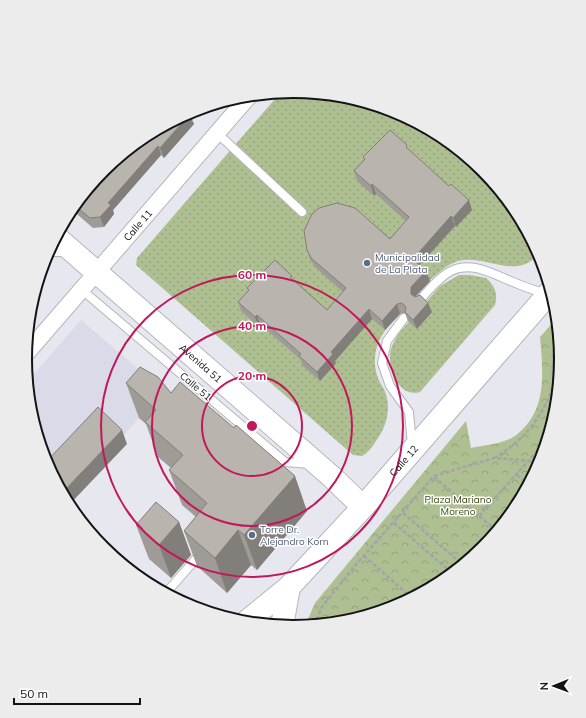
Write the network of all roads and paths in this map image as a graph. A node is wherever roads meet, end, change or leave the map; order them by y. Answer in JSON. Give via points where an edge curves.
{"nodes":[{"id":1,"x":243,"y":103,"type":"edge"},
{"id":2,"x":218,"y":133,"type":"junction"},
{"id":3,"x":302,"y":212,"type":"dead end"},
{"id":4,"x":60,"y":241,"type":"edge"},
{"id":5,"x":55,"y":252,"type":"edge"},
{"id":6,"x":72,"y":252,"type":"junction"},
{"id":7,"x":97,"y":273,"type":"junction"},
{"id":8,"x":82,"y":290,"type":"junction"},
{"id":9,"x":545,"y":291,"type":"edge"},
{"id":10,"x":546,"y":295,"type":"edge"},
{"id":11,"x":419,"y":301,"type":"edge"},
{"id":12,"x":404,"y":318,"type":"edge"},
{"id":13,"x":33,"y":346,"type":"edge"},
{"id":14,"x":554,"y":351,"type":"edge"},
{"id":15,"x":554,"y":368,"type":"edge"},
{"id":16,"x":552,"y":388,"type":"edge"},
{"id":17,"x":413,"y":450,"type":"junction"},
{"id":18,"x":536,"y":454,"type":"edge"},
{"id":19,"x":494,"y":458,"type":"junction"},
{"id":20,"x":530,"y":461,"type":"junction"},
{"id":21,"x":316,"y":464,"type":"junction"},
{"id":22,"x":517,"y":475,"type":"junction"},
{"id":23,"x":434,"y":476,"type":"junction"},
{"id":24,"x":524,"y":481,"type":"edge"},
{"id":25,"x":363,"y":507,"type":"junction"},
{"id":26,"x":403,"y":513,"type":"junction"},
{"id":27,"x":479,"y":516,"type":"junction"},
{"id":28,"x":394,"y":523,"type":"junction"},
{"id":29,"x":492,"y":527,"type":"edge"},
{"id":30,"x":209,"y":544,"type":"edge"},
{"id":31,"x":364,"y":556,"type":"junction"},
{"id":32,"x":458,"y":561,"type":"edge"},
{"id":33,"x":447,"y":570,"type":"edge"},
{"id":34,"x":290,"y":587,"type":"junction"},
{"id":35,"x":170,"y":589,"type":"edge"},
{"id":36,"x":407,"y":594,"type":"edge"},
{"id":37,"x":252,"y":617,"type":"edge"},
{"id":38,"x":283,"y":619,"type":"edge"},
{"id":39,"x":317,"y":619,"type":"edge"}],
"edges":[{"from":1,"to":2,"type":"street","name":"Calle 11"},
{"from":2,"to":3,"type":"lane"},
{"from":2,"to":7,"type":"street","name":"Calle 11"},
{"from":4,"to":6,"type":"main road","name":"Avenida 51"},
{"from":5,"to":6,"type":"lane"},
{"from":6,"to":7,"type":"main road","name":"Avenida 51"},
{"from":7,"to":8,"type":"street","name":"Calle 11"},
{"from":7,"to":21,"type":"main road","name":"Avenida 51"},
{"from":8,"to":13,"type":"street","name":"Calle 11"},
{"from":8,"to":21,"type":"lane","name":"Calle 51","via":[[285,462]]},
{"from":9,"to":11,"type":"lane","via":[[471,267],[449,272]]},
{"from":10,"to":17,"type":"main road","name":"Calle 12"},
{"from":12,"to":17,"type":"lane","via":[[387,341],[382,363],[390,386],[409,412]]},
{"from":14,"to":15,"type":"path"},
{"from":16,"to":19,"type":"path","via":[[545,408],[532,427],[516,444]]},
{"from":17,"to":25,"type":"main road","name":"Calle 12"},
{"from":18,"to":20,"type":"path"},
{"from":19,"to":20,"type":"path"},
{"from":19,"to":23,"type":"path"},
{"from":20,"to":22,"type":"path"},
{"from":21,"to":25,"type":"main road","name":"Avenida 51"},
{"from":22,"to":24,"type":"path"},
{"from":22,"to":27,"type":"path"},
{"from":23,"to":26,"type":"path"},
{"from":23,"to":27,"type":"path"},
{"from":25,"to":34,"type":"main road","name":"Calle 12"},
{"from":26,"to":28,"type":"path"},
{"from":26,"to":32,"type":"path"},
{"from":27,"to":29,"type":"path"},
{"from":28,"to":31,"type":"path"},
{"from":28,"to":33,"type":"path"},
{"from":30,"to":35,"type":"lane"},
{"from":31,"to":36,"type":"path"},
{"from":31,"to":39,"type":"path","via":[[322,607]]},
{"from":34,"to":37,"type":"main road","name":"Calle 12"},
{"from":34,"to":38,"type":"main road"}]}
